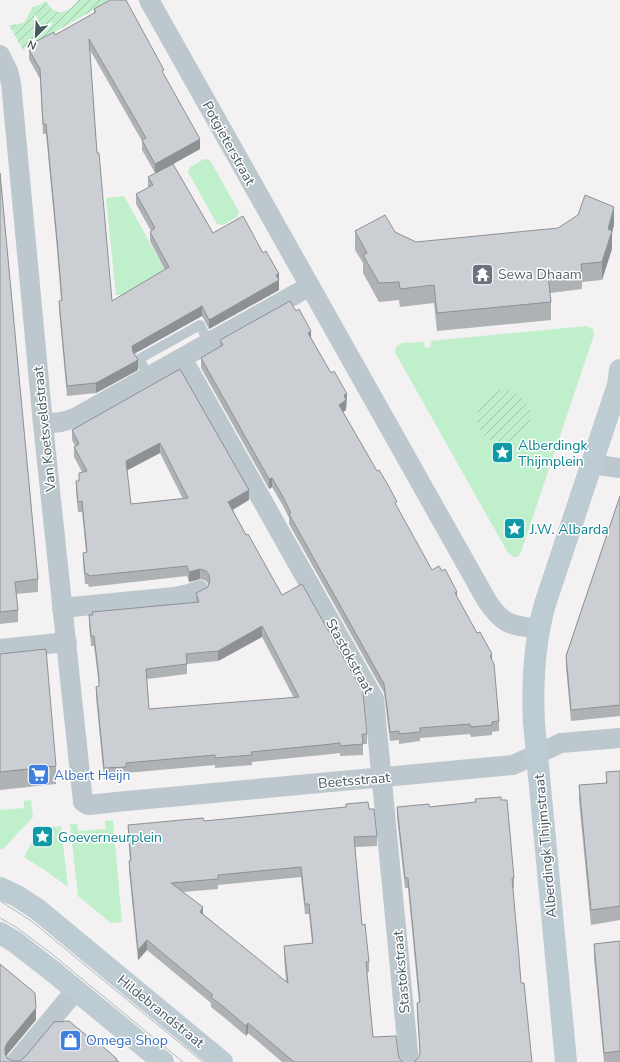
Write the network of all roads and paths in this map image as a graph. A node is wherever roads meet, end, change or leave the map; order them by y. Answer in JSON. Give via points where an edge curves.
{"nodes":[{"id":1,"x":149,"y":0,"type":"edge"},
{"id":2,"x":0,"y":55,"type":"edge"},
{"id":3,"x":310,"y":286,"type":"junction"},
{"id":4,"x":210,"y":343,"type":"junction"},
{"id":5,"x":182,"y":358,"type":"junction"},
{"id":6,"x":149,"y":376,"type":"junction"},
{"id":7,"x":619,"y":380,"type":"edge"},
{"id":8,"x":43,"y":424,"type":"junction"},
{"id":9,"x":592,"y":464,"type":"junction"},
{"id":10,"x":620,"y":468,"type":"edge"},
{"id":11,"x":199,"y":590,"type":"edge"},
{"id":12,"x":62,"y":608,"type":"junction"},
{"id":13,"x":539,"y":629,"type":"junction"},
{"id":14,"x":67,"y":642,"type":"junction"},
{"id":15,"x":0,"y":649,"type":"edge"},
{"id":16,"x":620,"y":738,"type":"edge"},
{"id":17,"x":537,"y":754,"type":"junction"},
{"id":18,"x":382,"y":778,"type":"junction"},
{"id":19,"x":84,"y":804,"type":"joint"},
{"id":20,"x":0,"y":888,"type":"edge"},
{"id":21,"x":0,"y":932,"type":"edge"},
{"id":22,"x":76,"y":990,"type":"junction"},
{"id":23,"x":16,"y":1062,"type":"edge"},
{"id":24,"x":163,"y":1062,"type":"edge"},
{"id":25,"x":222,"y":1062,"type":"edge"},
{"id":26,"x":409,"y":1062,"type":"edge"},
{"id":27,"x":566,"y":1062,"type":"edge"}],
"edges":[{"from":1,"to":3,"type":"street","name":"Potgieterstraat"},
{"from":2,"to":8,"type":"street","name":"Van Koetsveldstraat","via":[[7,66],[11,84]]},
{"from":3,"to":4,"type":"street"},
{"from":3,"to":13,"type":"street","via":[[490,605],[510,624]]},
{"from":4,"to":5,"type":"street"},
{"from":4,"to":6,"type":"lane","via":[[200,325],[140,359]]},
{"from":5,"to":6,"type":"street"},
{"from":5,"to":18,"type":"street","name":"Stastokstraat","via":[[374,696]]},
{"from":6,"to":8,"type":"street","via":[[72,419]]},
{"from":7,"to":9,"type":"street"},
{"from":8,"to":12,"type":"street","name":"Van Koetsveldstraat"},
{"from":9,"to":10,"type":"street"},
{"from":9,"to":13,"type":"street"},
{"from":11,"to":12,"type":"street","via":[[174,597]]},
{"from":12,"to":14,"type":"street","name":"Van Koetsveldstraat"},
{"from":13,"to":17,"type":"street","name":"Alberdingk Thijmstraat","via":[[532,701]]},
{"from":14,"to":15,"type":"street"},
{"from":14,"to":19,"type":"street","name":"Van Koetsveldstraat"},
{"from":16,"to":17,"type":"street","name":"Beetsstraat","via":[[561,744]]},
{"from":17,"to":18,"type":"street","name":"Beetsstraat","via":[[513,766]]},
{"from":17,"to":27,"type":"street","name":"Alberdingk Thijmstraat"},
{"from":18,"to":19,"type":"street","name":"Beetsstraat"},
{"from":18,"to":26,"type":"street","name":"Stastokstraat"},
{"from":20,"to":25,"type":"street","name":"Hildebrandstraat","via":[[35,908]]},
{"from":21,"to":22,"type":"street"},
{"from":22,"to":23,"type":"street"},
{"from":22,"to":24,"type":"street"}]}
